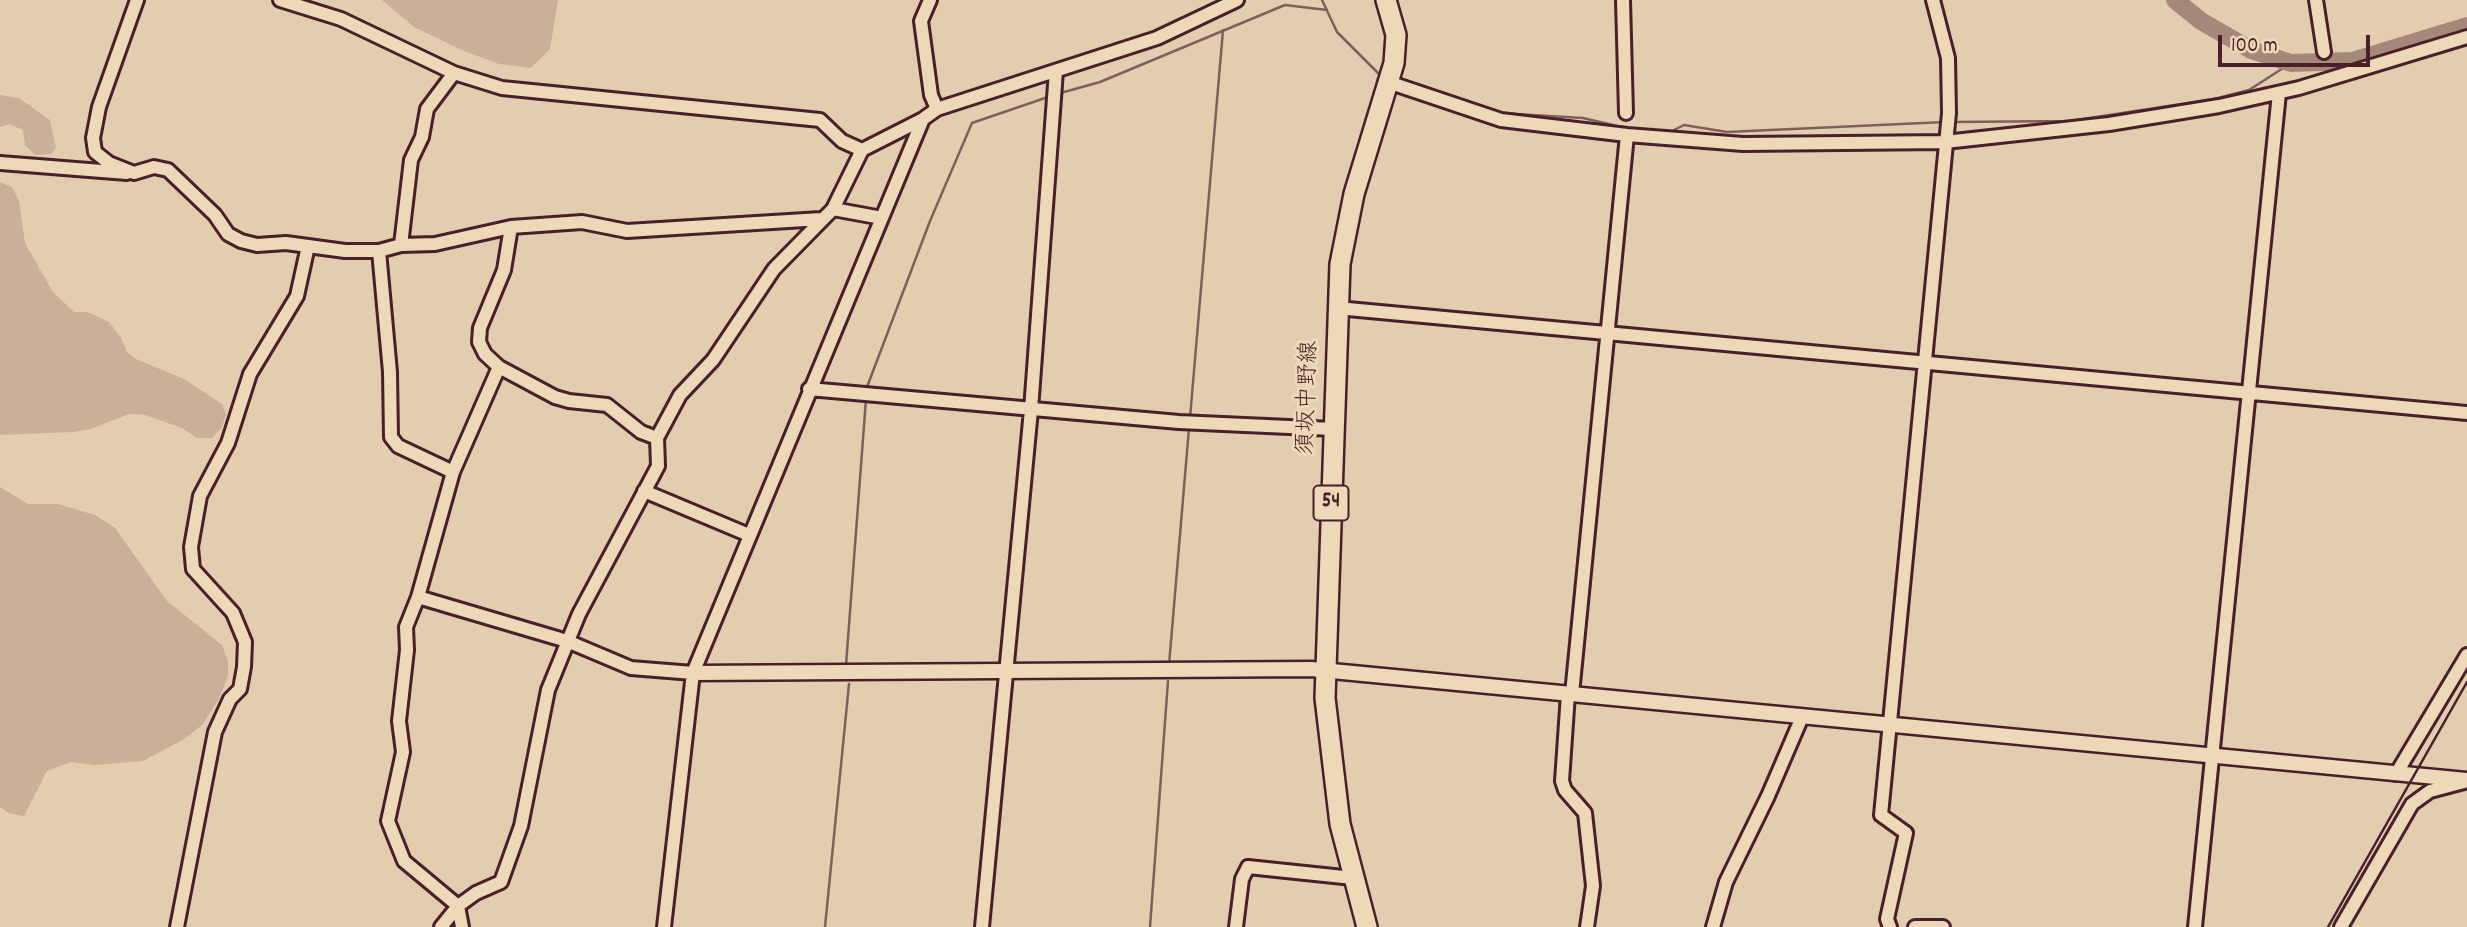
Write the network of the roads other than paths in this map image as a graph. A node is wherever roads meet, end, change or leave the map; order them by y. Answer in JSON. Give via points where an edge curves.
{"nodes":[{"id":1,"x":137,"y":0,"type":"edge"},
{"id":2,"x":280,"y":0,"type":"edge"},
{"id":3,"x":930,"y":0,"type":"edge"},
{"id":4,"x":1237,"y":0,"type":"edge"},
{"id":5,"x":1386,"y":0,"type":"edge"},
{"id":6,"x":1623,"y":0,"type":"edge"},
{"id":7,"x":1933,"y":0,"type":"edge"},
{"id":8,"x":2316,"y":0,"type":"edge"},
{"id":9,"x":2467,"y":37,"type":"edge"},
{"id":10,"x":2324,"y":52,"type":"dead end"},
{"id":11,"x":1056,"y":71,"type":"junction"},
{"id":12,"x":1391,"y":72,"type":"junction"},
{"id":13,"x":454,"y":73,"type":"junction"},
{"id":14,"x":2279,"y":93,"type":"junction"},
{"id":15,"x":937,"y":109,"type":"junction"},
{"id":16,"x":1626,"y":113,"type":"dead end"},
{"id":17,"x":923,"y":119,"type":"junction"},
{"id":18,"x":1627,"y":135,"type":"junction"},
{"id":19,"x":1945,"y":141,"type":"junction"},
{"id":20,"x":862,"y":150,"type":"junction"},
{"id":21,"x":0,"y":163,"type":"edge"},
{"id":22,"x":134,"y":173,"type":"junction"},
{"id":23,"x":832,"y":209,"type":"junction"},
{"id":24,"x":882,"y":218,"type":"junction"},
{"id":25,"x":821,"y":219,"type":"junction"},
{"id":26,"x":511,"y":227,"type":"junction"},
{"id":27,"x":401,"y":245,"type":"junction"},
{"id":28,"x":308,"y":246,"type":"junction"},
{"id":29,"x":379,"y":251,"type":"junction"},
{"id":30,"x":1337,"y":308,"type":"junction"},
{"id":31,"x":1606,"y":331,"type":"junction"},
{"id":32,"x":1926,"y":363,"type":"junction"},
{"id":33,"x":499,"y":368,"type":"junction"},
{"id":34,"x":810,"y":389,"type":"junction"},
{"id":35,"x":2248,"y":392,"type":"junction"},
{"id":36,"x":1031,"y":410,"type":"junction"},
{"id":37,"x":2467,"y":413,"type":"edge"},
{"id":38,"x":1333,"y":429,"type":"junction"},
{"id":39,"x":657,"y":438,"type":"junction"},
{"id":40,"x":453,"y":472,"type":"junction"},
{"id":41,"x":643,"y":491,"type":"junction"},
{"id":42,"x":749,"y":535,"type":"junction"},
{"id":43,"x":418,"y":597,"type":"junction"},
{"id":44,"x":567,"y":641,"type":"junction"},
{"id":45,"x":2467,"y":655,"type":"edge"},
{"id":46,"x":1005,"y":669,"type":"junction"},
{"id":47,"x":1326,"y":672,"type":"junction"},
{"id":48,"x":693,"y":673,"type":"junction"},
{"id":49,"x":1570,"y":694,"type":"junction"},
{"id":50,"x":1802,"y":716,"type":"junction"},
{"id":51,"x":1889,"y":725,"type":"junction"},
{"id":52,"x":2213,"y":758,"type":"junction"},
{"id":53,"x":2396,"y":774,"type":"junction"},
{"id":54,"x":2467,"y":781,"type":"edge"},
{"id":55,"x":1353,"y":878,"type":"junction"},
{"id":56,"x":458,"y":906,"type":"junction"},
{"id":57,"x":177,"y":927,"type":"edge"},
{"id":58,"x":440,"y":927,"type":"edge"},
{"id":59,"x":462,"y":927,"type":"edge"},
{"id":60,"x":664,"y":927,"type":"edge"},
{"id":61,"x":982,"y":927,"type":"edge"},
{"id":62,"x":1236,"y":927,"type":"edge"},
{"id":63,"x":1367,"y":927,"type":"edge"},
{"id":64,"x":1587,"y":927,"type":"edge"},
{"id":65,"x":1713,"y":927,"type":"edge"},
{"id":66,"x":1890,"y":927,"type":"edge"},
{"id":67,"x":1915,"y":927,"type":"edge"},
{"id":68,"x":1943,"y":927,"type":"edge"},
{"id":69,"x":2195,"y":927,"type":"edge"},
{"id":70,"x":2341,"y":927,"type":"edge"}],
"edges":[{"from":1,"to":22,"type":"street","via":[[107,81],[93,138],[95,152]]},
{"from":2,"to":13,"type":"street","via":[[341,19]]},
{"from":3,"to":15,"type":"street","via":[[921,21]]},
{"from":4,"to":11,"type":"street","via":[[1157,38]]},
{"from":5,"to":12,"type":"main road","name":"須坂中野線","number":"54","via":[[1395,27]]},
{"from":6,"to":16,"type":"street"},
{"from":7,"to":19,"type":"street","via":[[1948,58]]},
{"from":8,"to":10,"type":"street"},
{"from":9,"to":14,"type":"street"},
{"from":11,"to":15,"type":"street"},
{"from":11,"to":36,"type":"street"},
{"from":12,"to":18,"type":"street","via":[[1501,120]]},
{"from":12,"to":30,"type":"main road","name":"須坂中野線","number":"54","via":[[1349,212]]},
{"from":13,"to":20,"type":"street","via":[[502,88],[820,120],[842,141]]},
{"from":13,"to":27,"type":"street","via":[[425,113],[422,138],[411,160]]},
{"from":14,"to":19,"type":"street","via":[[2109,124]]},
{"from":14,"to":35,"type":"street"},
{"from":15,"to":17,"type":"street"},
{"from":17,"to":20,"type":"street"},
{"from":17,"to":24,"type":"street"},
{"from":18,"to":19,"type":"street","via":[[1744,144]]},
{"from":18,"to":31,"type":"street"},
{"from":19,"to":32,"type":"street"},
{"from":20,"to":23,"type":"street"},
{"from":21,"to":22,"type":"street"},
{"from":22,"to":28,"type":"street","via":[[154,167],[168,170],[215,215],[228,234],[241,241]]},
{"from":23,"to":24,"type":"street"},
{"from":23,"to":25,"type":"street"},
{"from":24,"to":34,"type":"street"},
{"from":25,"to":26,"type":"street","via":[[626,231],[582,222]]},
{"from":25,"to":39,"type":"street","via":[[774,269],[713,360],[680,395]]},
{"from":26,"to":27,"type":"street","via":[[435,244]]},
{"from":26,"to":33,"type":"street","via":[[504,270],[480,328],[479,342]]},
{"from":27,"to":29,"type":"street"},
{"from":28,"to":29,"type":"street"},
{"from":28,"to":57,"type":"street","via":[[297,296],[250,374],[228,443],[200,496],[191,547],[193,569],[233,613],[246,642],[240,689],[230,699],[215,732]]},
{"from":29,"to":40,"type":"street","via":[[391,437],[398,446]]},
{"from":30,"to":31,"type":"street"},
{"from":30,"to":38,"type":"main road","name":"須坂中野線","number":"54"},
{"from":31,"to":32,"type":"street"},
{"from":31,"to":49,"type":"street"},
{"from":32,"to":35,"type":"street"},
{"from":32,"to":51,"type":"street"},
{"from":33,"to":39,"type":"street","via":[[562,399],[607,405],[641,432]]},
{"from":33,"to":40,"type":"street"},
{"from":34,"to":36,"type":"street"},
{"from":34,"to":42,"type":"street"},
{"from":35,"to":37,"type":"street"},
{"from":35,"to":52,"type":"street"},
{"from":36,"to":38,"type":"street"},
{"from":36,"to":46,"type":"street"},
{"from":38,"to":47,"type":"main road","name":"須坂中野線","number":"54"},
{"from":39,"to":41,"type":"street","via":[[658,466]]},
{"from":40,"to":43,"type":"street"},
{"from":41,"to":42,"type":"street"},
{"from":41,"to":44,"type":"street"},
{"from":42,"to":48,"type":"street"},
{"from":43,"to":44,"type":"street"},
{"from":43,"to":56,"type":"street","via":[[406,627],[399,722],[403,752],[388,821],[404,861]]},
{"from":44,"to":48,"type":"street","via":[[631,668]]},
{"from":44,"to":56,"type":"street","via":[[548,690],[521,826],[501,882]]},
{"from":45,"to":53,"type":"street"},
{"from":46,"to":47,"type":"street"},
{"from":46,"to":48,"type":"street"},
{"from":46,"to":61,"type":"street"},
{"from":47,"to":49,"type":"street"},
{"from":47,"to":55,"type":"main road","name":"須坂中野線","number":"54","via":[[1330,762]]},
{"from":48,"to":60,"type":"street"},
{"from":49,"to":50,"type":"street"},
{"from":49,"to":64,"type":"street","via":[[1562,781],[1586,813],[1593,886]]},
{"from":50,"to":51,"type":"street"},
{"from":50,"to":65,"type":"street","via":[[1726,882]]},
{"from":51,"to":52,"type":"street"},
{"from":51,"to":66,"type":"street","via":[[1881,815],[1906,832],[1887,919]]},
{"from":52,"to":53,"type":"street"},
{"from":52,"to":69,"type":"street"},
{"from":53,"to":54,"type":"street"},
{"from":54,"to":70,"type":"street","via":[[2430,791],[2412,804]]},
{"from":55,"to":62,"type":"street","via":[[1248,867],[1242,879]]},
{"from":55,"to":63,"type":"main road","name":"須坂中野線","number":"54"},
{"from":56,"to":58,"type":"street"},
{"from":56,"to":59,"type":"street"},
{"from":67,"to":68,"type":"street"}]}
